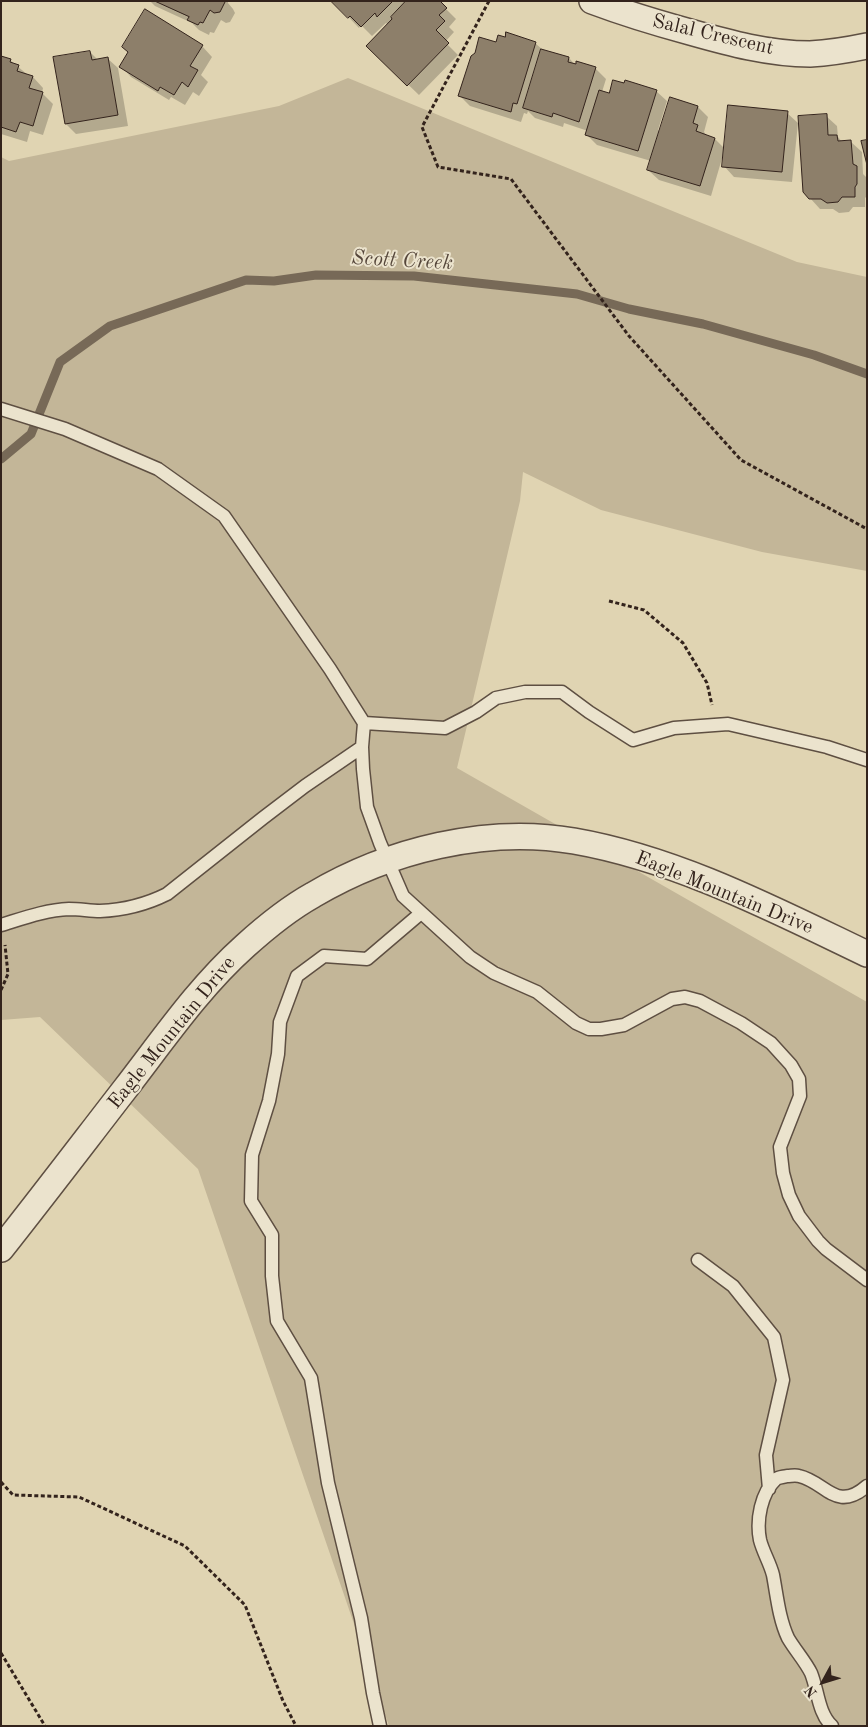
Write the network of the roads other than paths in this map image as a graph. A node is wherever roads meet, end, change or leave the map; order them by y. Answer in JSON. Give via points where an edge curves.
{"nodes":[{"id":1,"x":592,"y":1,"type":"edge"},
{"id":2,"x":867,"y":46,"type":"edge"},
{"id":3,"x":1,"y":409,"type":"edge"},
{"id":4,"x":364,"y":722,"type":"junction"},
{"id":5,"x":362,"y":747,"type":"junction"},
{"id":6,"x":867,"y":760,"type":"edge"},
{"id":7,"x":387,"y":861,"type":"junction"},
{"id":8,"x":421,"y":913,"type":"junction"},
{"id":9,"x":2,"y":925,"type":"edge"},
{"id":10,"x":867,"y":954,"type":"edge"},
{"id":11,"x":1,"y":1249,"type":"edge"},
{"id":12,"x":698,"y":1260,"type":"dead end"},
{"id":13,"x":867,"y":1280,"type":"edge"},
{"id":14,"x":867,"y":1486,"type":"edge"},
{"id":15,"x":770,"y":1489,"type":"junction"},
{"id":16,"x":380,"y":1726,"type":"edge"},
{"id":17,"x":832,"y":1726,"type":"edge"}],
"edges":[{"from":1,"to":2,"type":"street","name":"Salal Crescent","via":[[740,45],[775,51],[809,54]]},
{"from":3,"to":4,"type":"lane","via":[[65,429],[158,469],[224,516]]},
{"from":4,"to":5,"type":"lane"},
{"from":4,"to":6,"type":"lane","via":[[445,728],[496,698],[525,692],[562,692],[633,740],[674,728],[728,724]]},
{"from":5,"to":7,"type":"lane","via":[[367,807]]},
{"from":5,"to":9,"type":"lane","via":[[270,812],[167,894],[149,903],[126,909],[69,909],[41,913]]},
{"from":7,"to":8,"type":"lane","via":[[403,896]]},
{"from":7,"to":10,"type":"street","name":"Eagle Mountain Drive","via":[[469,841],[509,837],[572,841],[618,850],[712,883]]},
{"from":7,"to":11,"type":"street","name":"Eagle Mountain Drive","via":[[311,895],[272,923],[225,966],[181,1017]]},
{"from":8,"to":13,"type":"lane","via":[[482,966],[536,992],[576,1023],[589,1029],[624,1025],[672,999],[685,997],[700,1001],[771,1043],[798,1079],[800,1096],[780,1147],[789,1196],[799,1216],[826,1250]]},
{"from":8,"to":16,"type":"lane","via":[[367,959],[324,956],[298,976],[280,1022],[269,1101],[252,1155],[251,1201],[272,1235],[277,1321],[311,1378],[328,1483],[361,1618]]},
{"from":12,"to":15,"type":"lane","via":[[733,1286],[774,1337],[783,1380],[766,1455]]},
{"from":14,"to":15,"type":"lane","via":[[859,1492],[840,1496],[798,1476],[776,1479]]},
{"from":15,"to":17,"type":"lane","via":[[762,1504],[760,1540],[772,1572],[779,1611],[788,1637],[811,1673],[822,1710]]}]}
